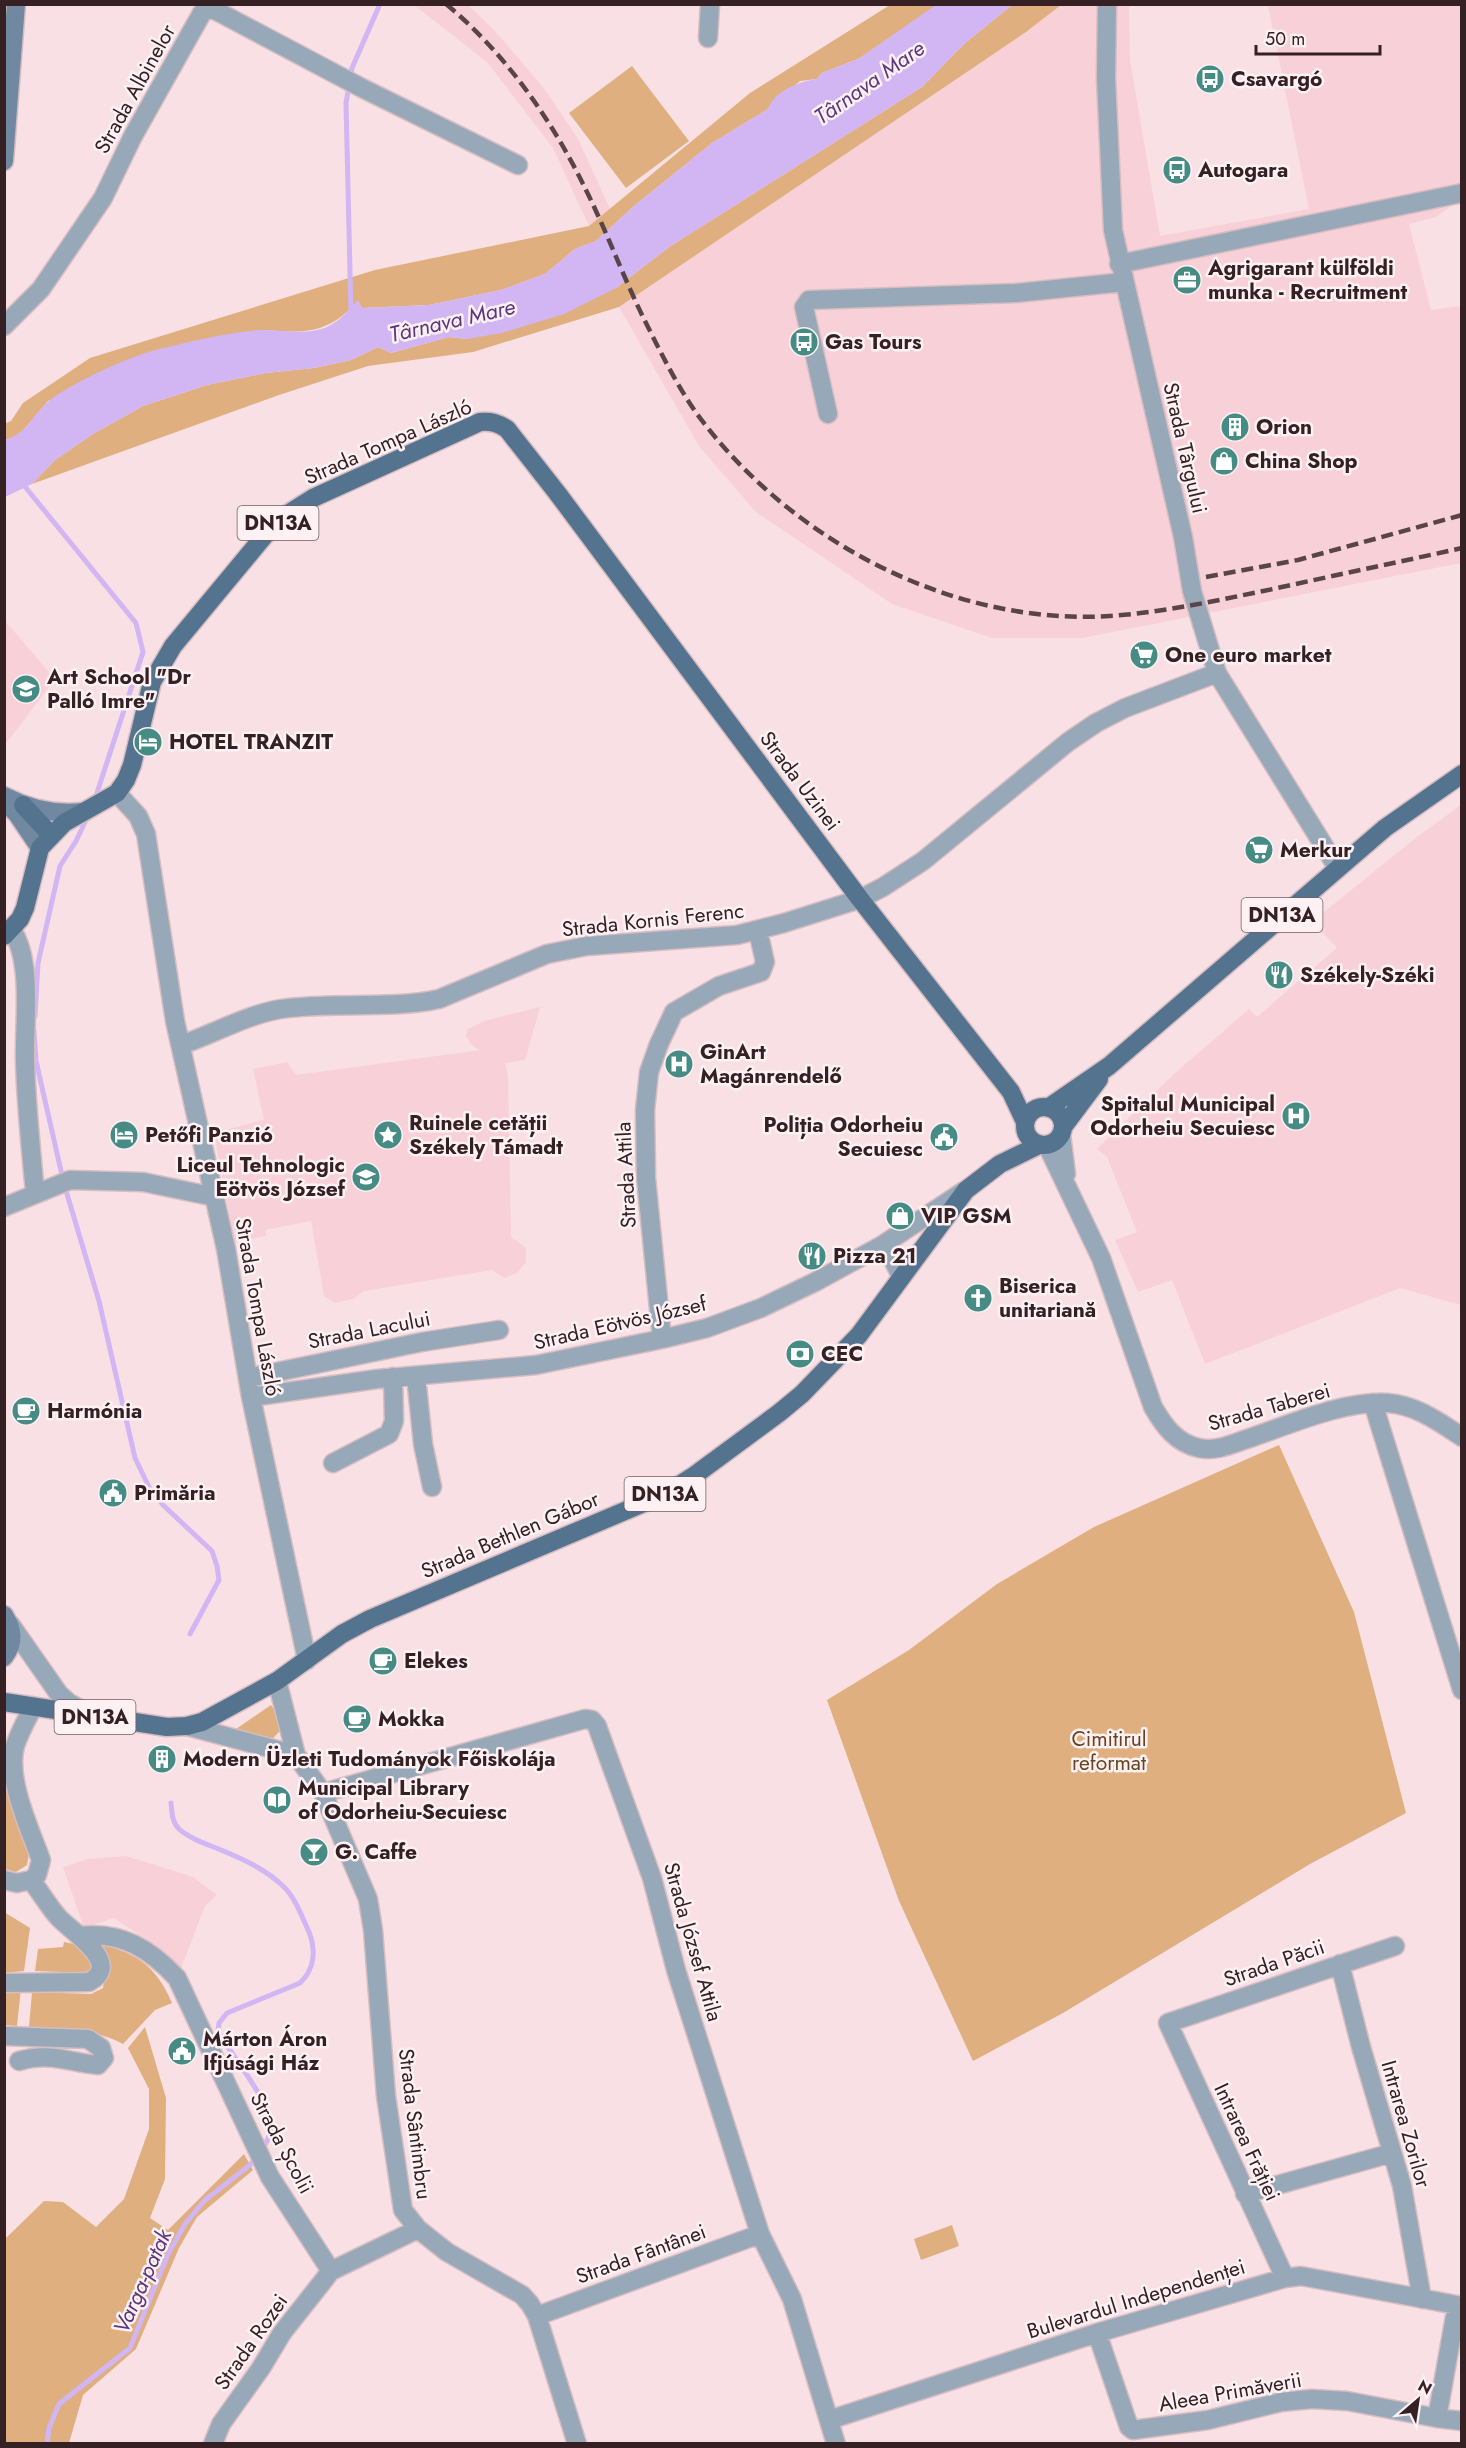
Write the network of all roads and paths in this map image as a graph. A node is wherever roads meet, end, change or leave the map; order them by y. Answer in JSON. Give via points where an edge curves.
{"nodes":[{"id":1,"x":16,"y":4,"type":"edge"},
{"id":2,"x":710,"y":4,"type":"edge"},
{"id":3,"x":1107,"y":4,"type":"edge"},
{"id":4,"x":708,"y":38,"type":"dead end"},
{"id":5,"x":4,"y":161,"type":"edge"},
{"id":6,"x":518,"y":165,"type":"dead end"},
{"id":7,"x":1461,"y":193,"type":"edge"},
{"id":8,"x":1119,"y":264,"type":"junction"},
{"id":9,"x":1124,"y":282,"type":"junction"},
{"id":10,"x":4,"y":326,"type":"edge"},
{"id":11,"x":828,"y":414,"type":"dead end"},
{"id":12,"x":558,"y":494,"type":"joint"},
{"id":13,"x":1217,"y":673,"type":"junction"},
{"id":14,"x":1461,"y":774,"type":"edge"},
{"id":15,"x":110,"y":797,"type":"junction"},
{"id":16,"x":4,"y":799,"type":"edge"},
{"id":17,"x":23,"y":805,"type":"junction"},
{"id":18,"x":83,"y":812,"type":"junction"},
{"id":19,"x":45,"y":842,"type":"junction"},
{"id":20,"x":1337,"y":867,"type":"junction"},
{"id":21,"x":860,"y":899,"type":"junction"},
{"id":22,"x":758,"y":931,"type":"junction"},
{"id":23,"x":8,"y":933,"type":"edge"},
{"id":24,"x":181,"y":1045,"type":"junction"},
{"id":25,"x":1109,"y":1066,"type":"junction"},
{"id":26,"x":1011,"y":1092,"type":"junction"},
{"id":27,"x":1046,"y":1108,"type":"junction"},
{"id":28,"x":1025,"y":1125,"type":"junction"},
{"id":29,"x":1062,"y":1130,"type":"junction"},
{"id":30,"x":1043,"y":1145,"type":"junction"},
{"id":31,"x":1000,"y":1164,"type":"junction"},
{"id":32,"x":1067,"y":1188,"type":"junction"},
{"id":33,"x":966,"y":1190,"type":"junction"},
{"id":34,"x":35,"y":1193,"type":"junction"},
{"id":35,"x":215,"y":1197,"type":"junction"},
{"id":36,"x":4,"y":1206,"type":"edge"},
{"id":37,"x":881,"y":1246,"type":"junction"},
{"id":38,"x":901,"y":1276,"type":"junction"},
{"id":39,"x":500,"y":1330,"type":"dead end"},
{"id":40,"x":663,"y":1340,"type":"junction"},
{"id":41,"x":416,"y":1376,"type":"junction"},
{"id":42,"x":393,"y":1377,"type":"junction"},
{"id":43,"x":248,"y":1378,"type":"junction"},
{"id":44,"x":251,"y":1397,"type":"junction"},
{"id":45,"x":1374,"y":1403,"type":"junction"},
{"id":46,"x":1461,"y":1437,"type":"edge"},
{"id":47,"x":333,"y":1463,"type":"dead end"},
{"id":48,"x":432,"y":1487,"type":"dead end"},
{"id":49,"x":7,"y":1619,"type":"edge"},
{"id":50,"x":4,"y":1657,"type":"edge"},
{"id":51,"x":307,"y":1660,"type":"junction"},
{"id":52,"x":277,"y":1681,"type":"junction"},
{"id":53,"x":1461,"y":1690,"type":"edge"},
{"id":54,"x":4,"y":1702,"type":"edge"},
{"id":55,"x":33,"y":1707,"type":"junction"},
{"id":56,"x":99,"y":1718,"type":"junction"},
{"id":57,"x":187,"y":1726,"type":"junction"},
{"id":58,"x":296,"y":1755,"type":"junction"},
{"id":59,"x":323,"y":1793,"type":"junction"},
{"id":60,"x":4,"y":1880,"type":"edge"},
{"id":61,"x":32,"y":1880,"type":"junction"},
{"id":62,"x":81,"y":1936,"type":"junction"},
{"id":63,"x":1395,"y":1946,"type":"dead end"},
{"id":64,"x":1340,"y":1964,"type":"junction"},
{"id":65,"x":4,"y":1983,"type":"edge"},
{"id":66,"x":1168,"y":2024,"type":"joint"},
{"id":67,"x":4,"y":2036,"type":"edge"},
{"id":68,"x":19,"y":2061,"type":"dead end"},
{"id":69,"x":1392,"y":2153,"type":"junction"},
{"id":70,"x":1245,"y":2194,"type":"junction"},
{"id":71,"x":418,"y":2229,"type":"junction"},
{"id":72,"x":760,"y":2234,"type":"junction"},
{"id":73,"x":331,"y":2271,"type":"junction"},
{"id":74,"x":1285,"y":2278,"type":"junction"},
{"id":75,"x":1422,"y":2299,"type":"junction"},
{"id":76,"x":1459,"y":2306,"type":"edge"},
{"id":77,"x":537,"y":2316,"type":"junction"},
{"id":78,"x":1097,"y":2333,"type":"junction"},
{"id":79,"x":1437,"y":2418,"type":"junction"},
{"id":80,"x":829,"y":2420,"type":"junction"},
{"id":81,"x":1461,"y":2421,"type":"edge"},
{"id":82,"x":213,"y":2444,"type":"edge"},
{"id":83,"x":577,"y":2444,"type":"edge"},
{"id":84,"x":836,"y":2444,"type":"edge"}],
"edges":[{"from":1,"to":5,"type":"main road"},
{"from":2,"to":4,"type":"street"},
{"from":3,"to":8,"type":"street","name":"Strada Târgului","via":[[1112,219]]},
{"from":6,"to":10,"type":"street","name":"Strada Albinelor","via":[[211,8],[206,9],[132,136],[103,198],[41,289]]},
{"from":7,"to":8,"type":"street"},
{"from":8,"to":9,"type":"street","name":"Strada Târgului"},
{"from":9,"to":11,"type":"street","via":[[1016,293],[809,300],[804,307]]},
{"from":9,"to":13,"type":"street","name":"Strada Târgului","via":[[1192,591]]},
{"from":12,"to":15,"type":"main road","name":"Strada Tompa László","number":"DN13A","via":[[507,429],[488,421],[313,498],[286,515],[173,646],[152,682],[126,780]]},
{"from":12,"to":21,"type":"main road","name":"Strada Uzinei","number":"DN13A"},
{"from":13,"to":20,"type":"street","name":"Strada Târgului"},
{"from":13,"to":21,"type":"street","name":"Strada Kornis Ferenc","via":[[1096,723],[923,861]]},
{"from":14,"to":20,"type":"main road","number":"DN13A"},
{"from":15,"to":18,"type":"main road"},
{"from":15,"to":24,"type":"street","name":"Strada Tompa László","via":[[138,816],[146,834]]},
{"from":16,"to":17,"type":"main road"},
{"from":16,"to":19,"type":"main road","via":[[34,842]]},
{"from":17,"to":18,"type":"main road","via":[[52,812]]},
{"from":17,"to":19,"type":"main road"},
{"from":18,"to":19,"type":"main road"},
{"from":19,"to":23,"type":"main road","via":[[25,908]]},
{"from":20,"to":25,"type":"main road","number":"DN13A"},
{"from":21,"to":22,"type":"street","name":"Strada Kornis Ferenc"},
{"from":21,"to":26,"type":"main road","name":"Strada Uzinei","number":"DN13A"},
{"from":22,"to":24,"type":"street","name":"Strada Kornis Ferenc","via":[[577,948],[547,954],[439,999],[272,1011]]},
{"from":22,"to":40,"type":"street","name":"Strada Attila","via":[[765,962],[761,972],[719,986],[674,1012],[649,1072],[646,1178]]},
{"from":23,"to":34,"type":"street","via":[[19,942],[23,969]]},
{"from":24,"to":35,"type":"street","name":"Strada Tompa László"},
{"from":25,"to":27,"type":"main road","number":"DN13A"},
{"from":25,"to":29,"type":"main road","number":"DN13A"},
{"from":26,"to":27,"type":"main road","number":"DN13A"},
{"from":26,"to":28,"type":"main road","number":"DN13A"},
{"from":27,"to":28,"type":"main road","number":"DN13A","via":[[1032,1111]]},
{"from":27,"to":29,"type":"main road","number":"DN13A","via":[[1059,1115]]},
{"from":28,"to":30,"type":"main road","number":"DN13A","via":[[1030,1139]]},
{"from":28,"to":31,"type":"main road","number":"DN13A"},
{"from":29,"to":30,"type":"main road","number":"DN13A","via":[[1053,1143]]},
{"from":29,"to":32,"type":"street"},
{"from":30,"to":31,"type":"main road","number":"DN13A"},
{"from":30,"to":32,"type":"street","name":"Strada Taberei"},
{"from":31,"to":33,"type":"main road","name":"Strada Bethlen Gábor","number":"DN13A"},
{"from":32,"to":45,"type":"street","name":"Strada Taberei","via":[[1101,1258],[1153,1407],[1175,1437],[1197,1448],[1219,1448],[1336,1410]]},
{"from":33,"to":37,"type":"street","name":"Strada Eötvös József"},
{"from":33,"to":38,"type":"main road","name":"Strada Bethlen Gábor","number":"DN13A"},
{"from":34,"to":35,"type":"street","via":[[63,1183],[143,1182]]},
{"from":34,"to":36,"type":"street"},
{"from":35,"to":43,"type":"street","name":"Strada Tompa László"},
{"from":37,"to":38,"type":"street","via":[[889,1252]]},
{"from":37,"to":40,"type":"street","name":"Strada Eötvös József","via":[[760,1308]]},
{"from":38,"to":51,"type":"main road","name":"Strada Bethlen Gábor","number":"DN13A","via":[[859,1335],[825,1372],[779,1413],[695,1475],[665,1494],[356,1625]]},
{"from":39,"to":43,"type":"street","name":"Strada Lacului"},
{"from":40,"to":41,"type":"street","name":"Strada Eötvös József","via":[[536,1365]]},
{"from":41,"to":42,"type":"street","name":"Strada Eötvös József"},
{"from":41,"to":48,"type":"street"},
{"from":42,"to":44,"type":"street","name":"Strada Eötvös József"},
{"from":42,"to":47,"type":"street","via":[[394,1421],[389,1434]]},
{"from":43,"to":44,"type":"street","name":"Strada Tompa László"},
{"from":44,"to":51,"type":"street","name":"Strada Tompa László"},
{"from":45,"to":46,"type":"street","name":"Strada Taberei","via":[[1411,1408]]},
{"from":45,"to":53,"type":"street"},
{"from":49,"to":50,"type":"main road","via":[[12,1639]]},
{"from":49,"to":56,"type":"street","via":[[58,1694]]},
{"from":51,"to":52,"type":"main road","name":"Strada Bethlen Gábor","number":"DN13A"},
{"from":52,"to":57,"type":"main road","number":"DN13A","via":[[202,1722]]},
{"from":52,"to":58,"type":"street"},
{"from":54,"to":55,"type":"main road","number":"DN13A"},
{"from":55,"to":56,"type":"main road","number":"DN13A"},
{"from":55,"to":61,"type":"street","via":[[15,1746],[13,1762],[15,1780],[41,1860]]},
{"from":56,"to":57,"type":"main road","number":"DN13A"},
{"from":57,"to":58,"type":"street"},
{"from":58,"to":59,"type":"street","name":"Strada Sântimbru"},
{"from":59,"to":71,"type":"street","name":"Strada Sântimbru","via":[[368,1899],[386,2096],[401,2202]]},
{"from":59,"to":72,"type":"street","name":"Strada József Attila","via":[[592,1720],[652,1878],[676,1970]]},
{"from":60,"to":61,"type":"street"},
{"from":61,"to":62,"type":"street","via":[[57,1916]]},
{"from":62,"to":65,"type":"street","via":[[99,1961],[99,1971],[93,1980]]},
{"from":62,"to":73,"type":"street","name":"Strada Școlii","via":[[104,1934],[122,1939],[160,1961],[177,1978],[270,2177]]},
{"from":63,"to":64,"type":"street","name":"Strada Păcii"},
{"from":64,"to":66,"type":"street","name":"Strada Păcii"},
{"from":64,"to":69,"type":"street","name":"Intrarea Zorilor"},
{"from":66,"to":70,"type":"street","name":"Intrarea Frăției"},
{"from":67,"to":68,"type":"street","via":[[88,2039],[101,2048],[104,2058],[98,2064],[37,2056]]},
{"from":69,"to":70,"type":"street"},
{"from":69,"to":75,"type":"street","name":"Intrarea Zorilor","via":[[1402,2186]]},
{"from":70,"to":74,"type":"street","name":"Intrarea Frăției"},
{"from":71,"to":73,"type":"street"},
{"from":71,"to":77,"type":"street","name":"Strada Sântimbru","via":[[447,2252],[522,2295]]},
{"from":72,"to":77,"type":"street","name":"Strada Fântânei"},
{"from":72,"to":80,"type":"street","name":"Strada József Attila","via":[[792,2299]]},
{"from":73,"to":82,"type":"street","name":"Strada Rozei","via":[[282,2333],[221,2424]]},
{"from":74,"to":75,"type":"street","name":"Bulevardul Independenței","via":[[1301,2276]]},
{"from":74,"to":78,"type":"street","name":"Bulevardul Independenței"},
{"from":75,"to":76,"type":"street","name":"Bulevardul Independenței"},
{"from":76,"to":79,"type":"street"},
{"from":77,"to":83,"type":"street","name":"Strada Sântimbru"},
{"from":78,"to":79,"type":"street","name":"Aleea Primăverii","via":[[1128,2427],[1133,2430],[1208,2421],[1281,2402],[1312,2399],[1347,2401]]},
{"from":78,"to":80,"type":"street","name":"Bulevardul Independenței"},
{"from":79,"to":81,"type":"street","name":"Aleea Primăverii"},
{"from":80,"to":84,"type":"street","name":"Strada József Attila"}]}
